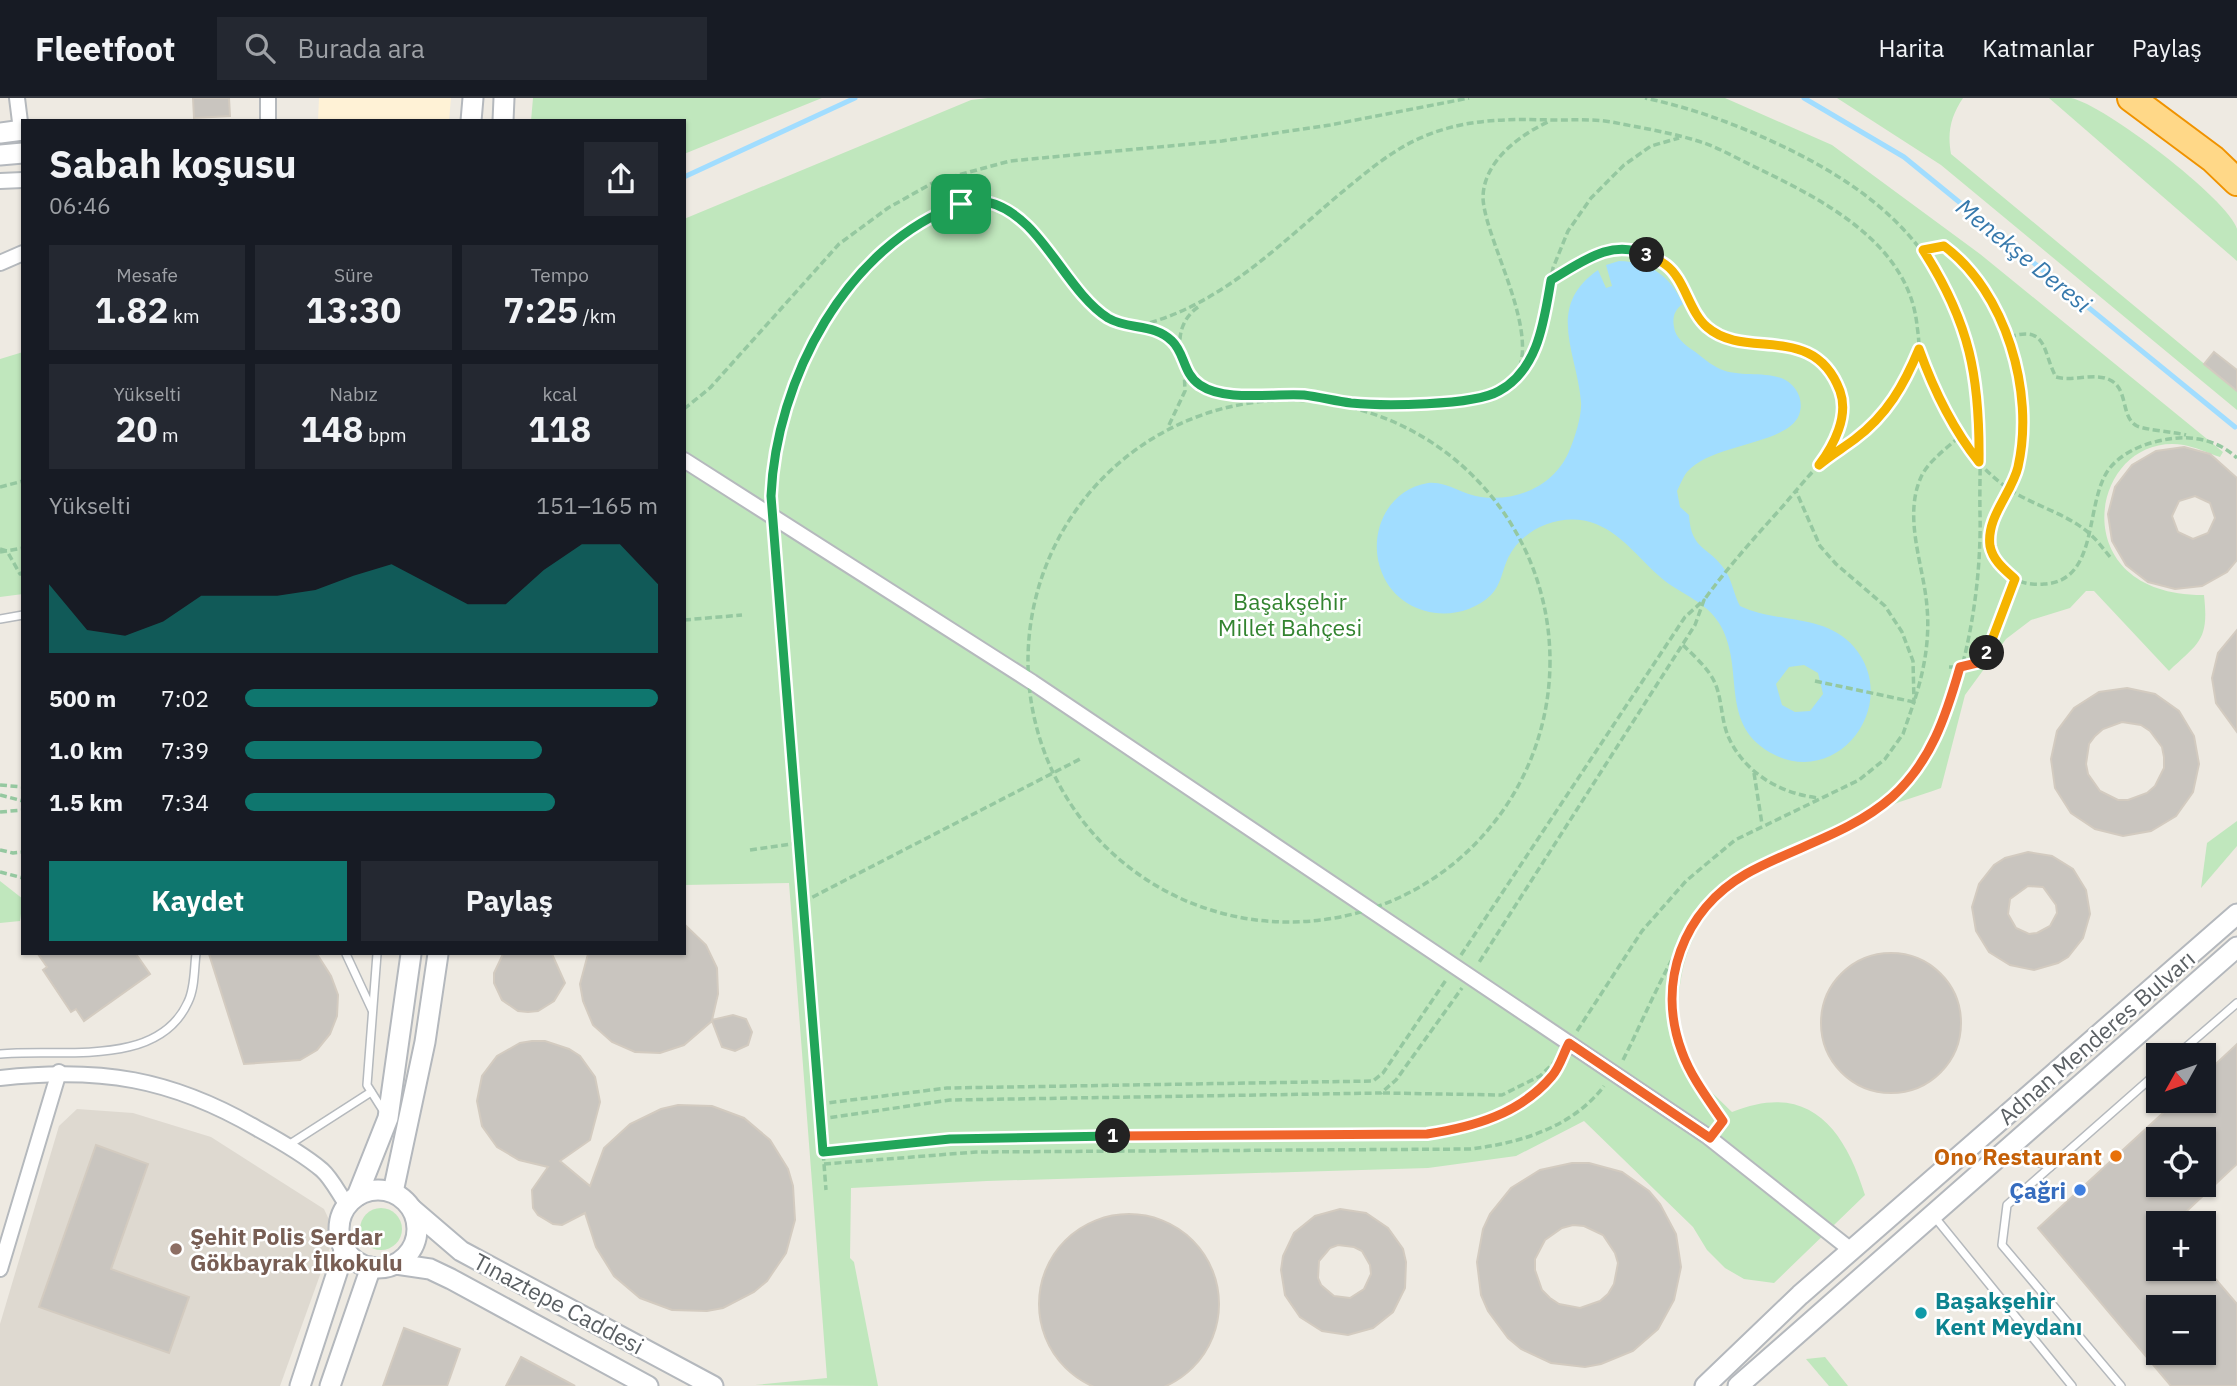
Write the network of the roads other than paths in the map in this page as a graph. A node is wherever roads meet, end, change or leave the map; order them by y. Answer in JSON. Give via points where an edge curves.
{"nodes":[{"id":1,"x":17,"y":98,"type":"edge"},
{"id":2,"x":268,"y":98,"type":"edge"},
{"id":3,"x":473,"y":98,"type":"edge"},
{"id":4,"x":504,"y":98,"type":"edge"},
{"id":5,"x":2130,"y":98,"type":"edge"},
{"id":6,"x":268,"y":119,"type":"edge"},
{"id":7,"x":471,"y":119,"type":"edge"},
{"id":8,"x":503,"y":119,"type":"edge"},
{"id":9,"x":21,"y":124,"type":"edge"},
{"id":10,"x":21,"y":130,"type":"edge"},
{"id":11,"x":0,"y":133,"type":"edge"},
{"id":12,"x":21,"y":153,"type":"edge"},
{"id":13,"x":0,"y":155,"type":"edge"},
{"id":14,"x":21,"y":180,"type":"edge"},
{"id":15,"x":0,"y":181,"type":"edge"},
{"id":16,"x":2237,"y":182,"type":"edge"},
{"id":17,"x":21,"y":254,"type":"edge"},
{"id":18,"x":0,"y":263,"type":"edge"},
{"id":19,"x":686,"y":461,"type":"edge"},
{"id":20,"x":21,"y":615,"type":"edge"},
{"id":21,"x":0,"y":619,"type":"edge"},
{"id":22,"x":2237,"y":914,"type":"edge"},
{"id":23,"x":2237,"y":947,"type":"edge"},
{"id":24,"x":196,"y":955,"type":"edge"},
{"id":25,"x":346,"y":955,"type":"edge"},
{"id":26,"x":377,"y":955,"type":"edge"},
{"id":27,"x":411,"y":955,"type":"edge"},
{"id":28,"x":438,"y":955,"type":"edge"},
{"id":29,"x":2237,"y":1003,"type":"edge"},
{"id":30,"x":373,"y":1011,"type":"junction"},
{"id":31,"x":2191,"y":1043,"type":"edge"},
{"id":32,"x":0,"y":1054,"type":"edge"},
{"id":33,"x":59,"y":1072,"type":"junction"},
{"id":34,"x":0,"y":1078,"type":"edge"},
{"id":35,"x":2146,"y":1083,"type":"edge"},
{"id":36,"x":371,"y":1092,"type":"junction"},
{"id":37,"x":388,"y":1118,"type":"junction"},
{"id":38,"x":287,"y":1146,"type":"junction"},
{"id":39,"x":2005,"y":1149,"type":"junction"},
{"id":40,"x":2050,"y":1167,"type":"junction"},
{"id":41,"x":393,"y":1192,"type":"junction"},
{"id":42,"x":352,"y":1200,"type":"junction"},
{"id":43,"x":412,"y":1209,"type":"junction"},
{"id":44,"x":1932,"y":1213,"type":"junction"},
{"id":45,"x":345,"y":1248,"type":"junction"},
{"id":46,"x":1851,"y":1250,"type":"junction"},
{"id":47,"x":396,"y":1264,"type":"junction"},
{"id":48,"x":372,"y":1267,"type":"junction"},
{"id":49,"x":0,"y":1269,"type":"edge"},
{"id":50,"x":300,"y":1386,"type":"edge"},
{"id":51,"x":330,"y":1386,"type":"edge"},
{"id":52,"x":648,"y":1386,"type":"edge"},
{"id":53,"x":713,"y":1386,"type":"edge"},
{"id":54,"x":1705,"y":1386,"type":"edge"},
{"id":55,"x":1738,"y":1386,"type":"edge"},
{"id":56,"x":2072,"y":1386,"type":"edge"},
{"id":57,"x":2121,"y":1386,"type":"edge"}],
"edges":[{"from":1,"to":9,"type":"street"},
{"from":2,"to":6,"type":"street"},
{"from":3,"to":7,"type":"street"},
{"from":4,"to":8,"type":"street"},
{"from":5,"to":16,"type":"highway"},
{"from":10,"to":11,"type":"street"},
{"from":12,"to":13,"type":"street"},
{"from":14,"to":15,"type":"street"},
{"from":17,"to":18,"type":"street"},
{"from":19,"to":46,"type":"street","via":[[1032,682],[1614,1073],[1710,1138]]},
{"from":20,"to":21,"type":"lane"},
{"from":22,"to":46,"type":"street","name":"Adnan Menderes Bulvarı"},
{"from":23,"to":39,"type":"street","name":"Adnan Menderes Bulvarı"},
{"from":24,"to":32,"type":"lane","via":[[189,1002],[157,1039],[121,1049]]},
{"from":25,"to":30,"type":"lane"},
{"from":26,"to":30,"type":"lane"},
{"from":27,"to":37,"type":"street"},
{"from":28,"to":41,"type":"street","via":[[425,1042]]},
{"from":29,"to":31,"type":"lane"},
{"from":30,"to":36,"type":"lane","via":[[367,1085]]},
{"from":33,"to":34,"type":"street"},
{"from":33,"to":38,"type":"street","via":[[178,1089],[220,1106]]},
{"from":33,"to":49,"type":"street"},
{"from":35,"to":40,"type":"lane"},
{"from":36,"to":37,"type":"lane"},
{"from":36,"to":38,"type":"lane"},
{"from":37,"to":42,"type":"street"},
{"from":38,"to":42,"type":"street","via":[[323,1171]]},
{"from":39,"to":40,"type":"lane"},
{"from":39,"to":44,"type":"street","name":"Adnan Menderes Bulvarı"},
{"from":40,"to":57,"type":"lane","via":[[2007,1205],[2002,1245]]},
{"from":41,"to":42,"type":"street","via":[[381,1189]]},
{"from":41,"to":43,"type":"street"},
{"from":42,"to":45,"type":"street","via":[[340,1226]]},
{"from":43,"to":47,"type":"street","via":[[417,1233],[414,1246]]},
{"from":43,"to":53,"type":"street","name":"Tınaztepe Caddesi","via":[[461,1251]]},
{"from":44,"to":55,"type":"street","name":"Adnan Menderes Bulvarı"},
{"from":44,"to":56,"type":"lane"},
{"from":45,"to":48,"type":"street","via":[[361,1264]]},
{"from":45,"to":50,"type":"street"},
{"from":46,"to":54,"type":"street","name":"Adnan Menderes Bulvarı"},
{"from":47,"to":48,"type":"street"},
{"from":47,"to":52,"type":"street","name":"Tınaztepe Caddesi","via":[[430,1269],[451,1279]]},
{"from":48,"to":51,"type":"street"}]}
